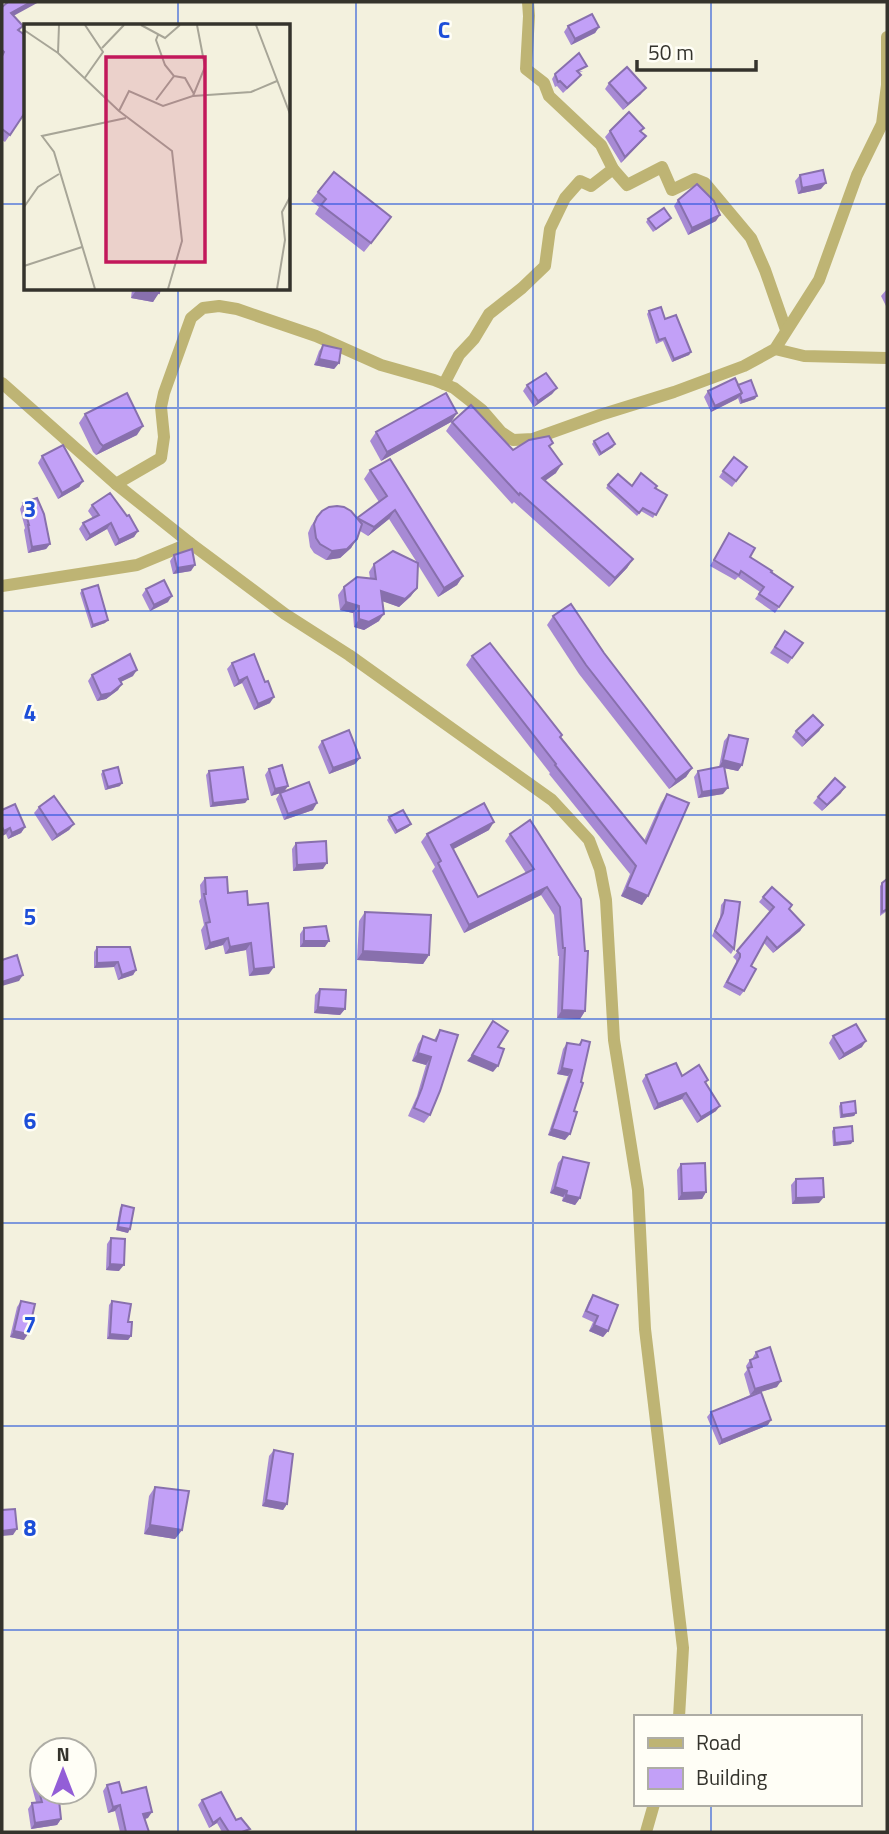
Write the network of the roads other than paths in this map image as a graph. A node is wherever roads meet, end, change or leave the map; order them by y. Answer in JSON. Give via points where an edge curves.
{"nodes":[{"id":1,"x":528,"y":2,"type":"edge"},
{"id":2,"x":887,"y":37,"type":"edge"},
{"id":3,"x":612,"y":169,"type":"junction"},
{"id":4,"x":786,"y":330,"type":"junction"},
{"id":5,"x":775,"y":349,"type":"junction"},
{"id":6,"x":887,"y":358,"type":"edge"},
{"id":7,"x":2,"y":383,"type":"edge"},
{"id":8,"x":444,"y":384,"type":"junction"},
{"id":9,"x":116,"y":484,"type":"junction"},
{"id":10,"x":190,"y":543,"type":"junction"},
{"id":11,"x":2,"y":586,"type":"edge"},
{"id":12,"x":679,"y":1715,"type":"edge"},
{"id":13,"x":653,"y":1806,"type":"edge"},
{"id":14,"x":646,"y":1832,"type":"edge"}],
"edges":[{"from":1,"to":3,"type":"street","via":[[526,69],[601,145]]},
{"from":2,"to":4,"type":"street","via":[[882,124],[857,176],[819,280]]},
{"from":3,"to":4,"type":"street","via":[[627,185],[662,167],[672,191],[695,179],[705,183],[751,238]]},
{"from":3,"to":8,"type":"street","via":[[591,186],[580,181],[565,198],[550,229],[545,266],[489,314],[458,355]]},
{"from":4,"to":5,"type":"street"},
{"from":5,"to":6,"type":"street","via":[[804,356]]},
{"from":5,"to":8,"type":"street","via":[[674,392],[533,439],[513,440],[500,432],[482,410]]},
{"from":7,"to":9,"type":"street"},
{"from":8,"to":9,"type":"street","via":[[380,365],[316,336],[237,309],[203,308],[191,318],[164,393],[162,458]]},
{"from":9,"to":10,"type":"street"},
{"from":10,"to":11,"type":"street","via":[[137,565]]},
{"from":10,"to":12,"type":"street","via":[[552,800],[589,840],[607,900],[614,1040],[638,1189],[645,1329],[684,1648]]},
{"from":13,"to":14,"type":"street"}]}
